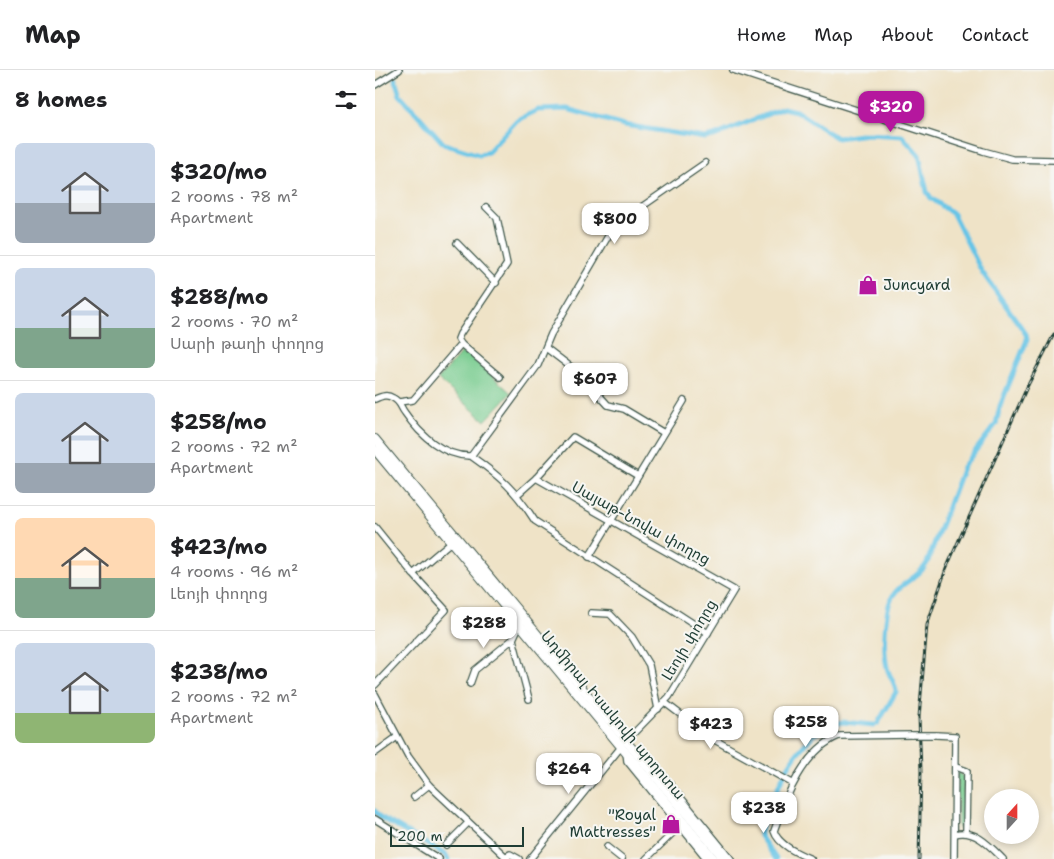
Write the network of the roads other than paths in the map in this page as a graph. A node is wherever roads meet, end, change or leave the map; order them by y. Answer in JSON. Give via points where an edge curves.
{"nodes":[{"id":1,"x":399,"y":70,"type":"edge"},
{"id":2,"x":733,"y":70,"type":"edge"},
{"id":3,"x":375,"y":85,"type":"edge"},
{"id":4,"x":1054,"y":160,"type":"edge"},
{"id":5,"x":705,"y":163,"type":"dead end"},
{"id":6,"x":486,"y":207,"type":"dead end"},
{"id":7,"x":457,"y":243,"type":"dead end"},
{"id":8,"x":496,"y":283,"type":"junction"},
{"id":9,"x":461,"y":344,"type":"junction"},
{"id":10,"x":546,"y":348,"type":"junction"},
{"id":11,"x":500,"y":377,"type":"dead end"},
{"id":12,"x":375,"y":399,"type":"edge"},
{"id":13,"x":683,"y":401,"type":"dead end"},
{"id":14,"x":399,"y":402,"type":"junction"},
{"id":15,"x":663,"y":433,"type":"junction"},
{"id":16,"x":375,"y":439,"type":"edge"},
{"id":17,"x":375,"y":450,"type":"edge"},
{"id":18,"x":471,"y":456,"type":"junction"},
{"id":19,"x":638,"y":476,"type":"junction"},
{"id":20,"x":536,"y":478,"type":"junction"},
{"id":21,"x":518,"y":494,"type":"junction"},
{"id":22,"x":611,"y":521,"type":"junction"},
{"id":23,"x":375,"y":527,"type":"edge"},
{"id":24,"x":451,"y":542,"type":"junction"},
{"id":25,"x":589,"y":557,"type":"junction"},
{"id":26,"x":413,"y":574,"type":"junction"},
{"id":27,"x":734,"y":590,"type":"joint"},
{"id":28,"x":591,"y":614,"type":"dead end"},
{"id":29,"x":519,"y":624,"type":"junction"},
{"id":30,"x":708,"y":633,"type":"junction"},
{"id":31,"x":513,"y":639,"type":"junction"},
{"id":32,"x":470,"y":684,"type":"dead end"},
{"id":33,"x":375,"y":685,"type":"edge"},
{"id":34,"x":375,"y":694,"type":"edge"},
{"id":35,"x":529,"y":699,"type":"dead end"},
{"id":36,"x":664,"y":702,"type":"junction"},
{"id":37,"x":658,"y":709,"type":"junction"},
{"id":38,"x":397,"y":737,"type":"junction"},
{"id":39,"x":626,"y":747,"type":"junction"},
{"id":40,"x":375,"y":753,"type":"edge"},
{"id":41,"x":956,"y":767,"type":"junction"},
{"id":42,"x":792,"y":783,"type":"junction"},
{"id":43,"x":429,"y":785,"type":"junction"},
{"id":44,"x":414,"y":797,"type":"dead end"},
{"id":45,"x":375,"y":819,"type":"edge"},
{"id":46,"x":468,"y":823,"type":"junction"},
{"id":47,"x":680,"y":826,"type":"junction"},
{"id":48,"x":966,"y":831,"type":"junction"},
{"id":49,"x":955,"y":834,"type":"junction"},
{"id":50,"x":446,"y":844,"type":"dead end"},
{"id":51,"x":607,"y":847,"type":"dead end"},
{"id":52,"x":506,"y":858,"type":"edge"},
{"id":53,"x":439,"y":859,"type":"edge"},
{"id":54,"x":519,"y":859,"type":"edge"},
{"id":55,"x":530,"y":859,"type":"edge"},
{"id":56,"x":622,"y":859,"type":"edge"},
{"id":57,"x":646,"y":859,"type":"edge"},
{"id":58,"x":707,"y":859,"type":"edge"},
{"id":59,"x":714,"y":859,"type":"edge"},
{"id":60,"x":724,"y":859,"type":"edge"},
{"id":61,"x":731,"y":859,"type":"edge"},
{"id":62,"x":811,"y":859,"type":"edge"},
{"id":63,"x":954,"y":859,"type":"edge"},
{"id":64,"x":1003,"y":859,"type":"edge"}],
"edges":[{"from":1,"to":3,"type":"street"},
{"from":2,"to":4,"type":"street","via":[[983,151],[1012,159]]},
{"from":5,"to":10,"type":"street","via":[[614,226]]},
{"from":6,"to":8,"type":"street","via":[[497,218],[507,264]]},
{"from":7,"to":8,"type":"street"},
{"from":8,"to":9,"type":"street","via":[[460,334]]},
{"from":9,"to":11,"type":"street"},
{"from":9,"to":14,"type":"street","via":[[413,400]]},
{"from":10,"to":15,"type":"street","via":[[580,374],[608,405],[624,409]]},
{"from":10,"to":18,"type":"street","via":[[538,365]]},
{"from":12,"to":14,"type":"street","via":[[385,395]]},
{"from":13,"to":15,"type":"street"},
{"from":14,"to":18,"type":"street","via":[[431,443],[459,456]]},
{"from":15,"to":19,"type":"street"},
{"from":16,"to":39,"type":"highway","name":"Ադմիրալ Իսակովի պողոտա"},
{"from":17,"to":24,"type":"highway","name":"Ադմիրալ Իսակովի պողոտա"},
{"from":18,"to":21,"type":"street","via":[[498,474]]},
{"from":19,"to":20,"type":"street","via":[[571,438]]},
{"from":19,"to":22,"type":"street"},
{"from":20,"to":21,"type":"street"},
{"from":20,"to":22,"type":"street","name":"Սայաթ-Նովա փողոց"},
{"from":21,"to":25,"type":"street","via":[[535,521]]},
{"from":22,"to":25,"type":"street"},
{"from":22,"to":27,"type":"street","name":"Սայաթ-Նովա փողոց"},
{"from":23,"to":26,"type":"street"},
{"from":24,"to":26,"type":"street"},
{"from":24,"to":29,"type":"highway","name":"Ադմիրալ Իսակովի պողոտա"},
{"from":25,"to":30,"type":"street"},
{"from":26,"to":33,"type":"street","via":[[446,610]]},
{"from":27,"to":30,"type":"street","name":"Լեոյի փողոց"},
{"from":28,"to":37,"type":"street","via":[[610,614],[632,637],[649,665]]},
{"from":29,"to":31,"type":"street"},
{"from":29,"to":39,"type":"highway","name":"Ադմիրալ Իսակովի պողոտա"},
{"from":30,"to":36,"type":"street","name":"Լեոյի փողոց"},
{"from":31,"to":32,"type":"street","via":[[475,670]]},
{"from":31,"to":35,"type":"street"},
{"from":34,"to":38,"type":"street"},
{"from":36,"to":37,"type":"street","name":"Լեոյի փողոց"},
{"from":36,"to":42,"type":"street","name":"Լեոյի փողոց","via":[[713,739]]},
{"from":37,"to":39,"type":"street","name":"Լեոյի փողոց"},
{"from":38,"to":40,"type":"street"},
{"from":38,"to":43,"type":"street"},
{"from":39,"to":47,"type":"street","via":[[627,761]]},
{"from":39,"to":55,"type":"street","name":"Լեոյի փողոց"},
{"from":39,"to":59,"type":"highway","name":"Ադմիրալ Իսակովի պողոտա"},
{"from":39,"to":60,"type":"highway","name":"Ադմիրալ Իսակովի պողոտա"},
{"from":39,"to":61,"type":"street","via":[[647,756]]},
{"from":41,"to":42,"type":"street","bridge":true,"via":[[955,736],[839,736],[828,740]]},
{"from":41,"to":48,"type":"street","via":[[967,771]]},
{"from":41,"to":49,"type":"street"},
{"from":42,"to":62,"type":"street","via":[[774,831],[778,839],[799,855]]},
{"from":43,"to":44,"type":"street"},
{"from":43,"to":46,"type":"street"},
{"from":45,"to":53,"type":"street"},
{"from":46,"to":50,"type":"street"},
{"from":46,"to":52,"type":"street"},
{"from":47,"to":57,"type":"street"},
{"from":47,"to":58,"type":"street"},
{"from":48,"to":49,"type":"street"},
{"from":48,"to":64,"type":"street","via":[[977,836]]},
{"from":49,"to":63,"type":"street"},
{"from":51,"to":56,"type":"street"},
{"from":52,"to":54,"type":"street","via":[[511,854]]}]}
